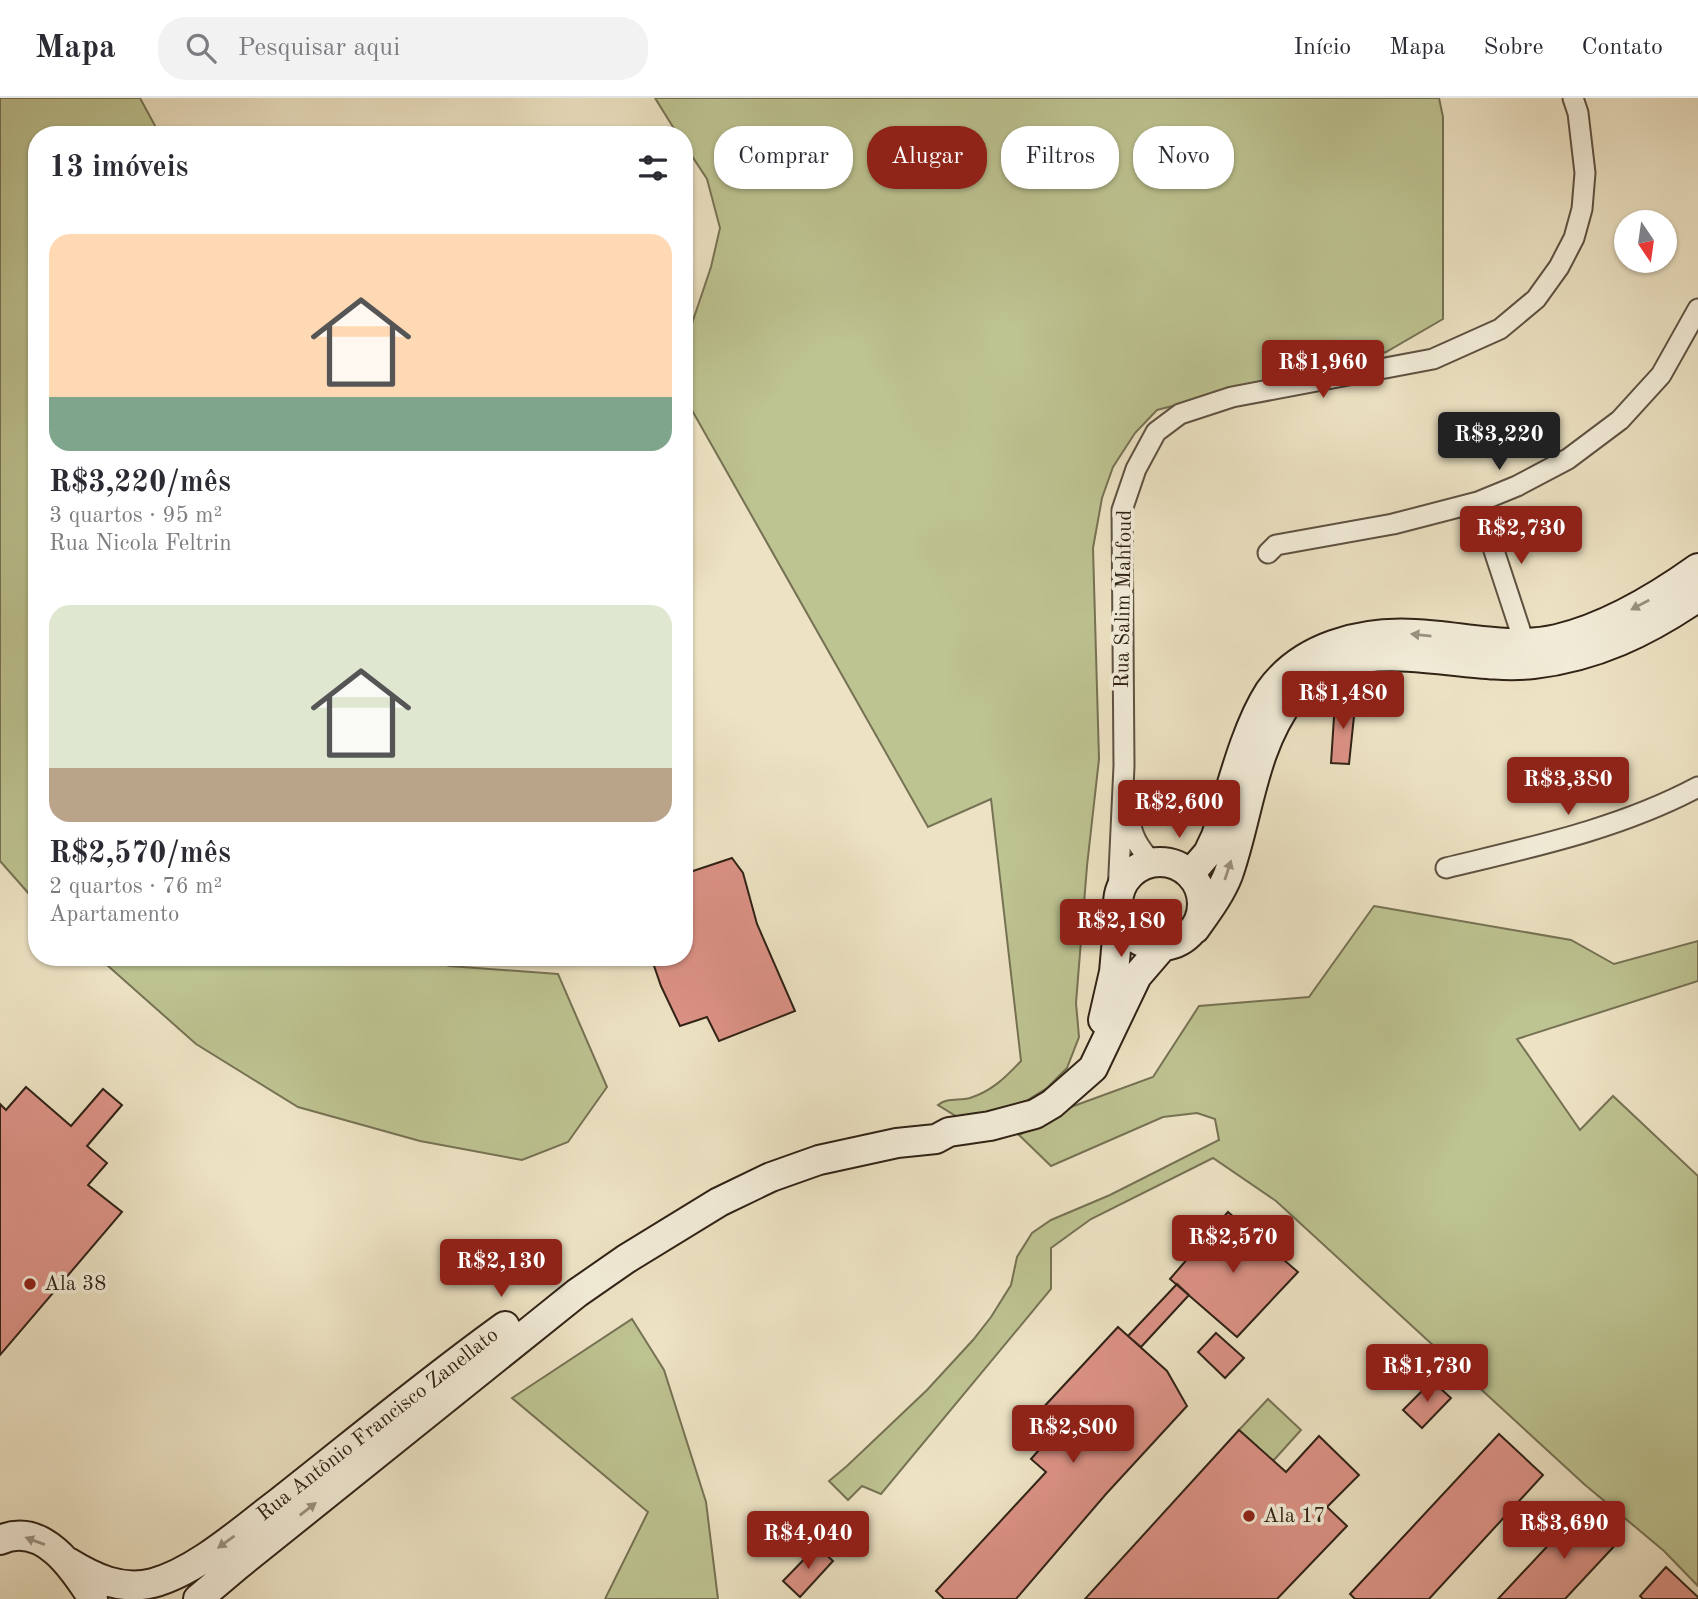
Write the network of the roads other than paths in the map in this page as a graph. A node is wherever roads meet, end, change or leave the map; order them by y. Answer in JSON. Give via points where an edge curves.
{"nodes":[{"id":1,"x":1573,"y":98,"type":"edge"},
{"id":2,"x":1698,"y":309,"type":"edge"},
{"id":3,"x":1478,"y":502,"type":"junction"},
{"id":4,"x":1268,"y":553,"type":"dead end"},
{"id":5,"x":1698,"y":568,"type":"edge"},
{"id":6,"x":1698,"y":597,"type":"edge"},
{"id":7,"x":1528,"y":654,"type":"junction"},
{"id":8,"x":1124,"y":766,"type":"junction"},
{"id":9,"x":1698,"y":787,"type":"edge"},
{"id":10,"x":1152,"y":862,"type":"junction"},
{"id":11,"x":1446,"y":868,"type":"dead end"},
{"id":12,"x":1190,"y":874,"type":"junction"},
{"id":13,"x":1119,"y":905,"type":"junction"},
{"id":14,"x":1195,"y":929,"type":"junction"},
{"id":15,"x":1162,"y":947,"type":"junction"},
{"id":16,"x":1093,"y":1068,"type":"junction"},
{"id":17,"x":949,"y":1132,"type":"junction"},
{"id":18,"x":0,"y":1540,"type":"edge"},
{"id":19,"x":68,"y":1562,"type":"junction"},
{"id":20,"x":93,"y":1599,"type":"edge"},
{"id":21,"x":198,"y":1599,"type":"edge"}],
"edges":[{"from":1,"to":8,"type":"street","name":"Rua Salim Mahfoud","via":[[1585,173],[1574,238],[1536,299],[1500,329],[1433,359],[1232,397],[1180,414],[1157,432],[1136,469],[1122,510]]},
{"from":2,"to":3,"type":"street","via":[[1661,375],[1620,420],[1568,459]]},
{"from":3,"to":4,"type":"street","via":[[1393,524],[1276,545]]},
{"from":3,"to":7,"type":"street"},
{"from":5,"to":7,"type":"street","one_way":true,"via":[[1645,603]]},
{"from":6,"to":7,"type":"street","via":[[1600,650]]},
{"from":7,"to":12,"type":"street","one_way":true,"via":[[1476,641],[1416,634],[1384,634],[1314,651],[1270,691],[1254,720],[1216,836]]},
{"from":14,"to":7,"type":"street","one_way":true,"via":[[1228,875],[1271,729],[1310,678],[1358,658],[1397,655],[1493,664]]},
{"from":8,"to":10,"type":"street","name":"Rua Salim Mahfoud","via":[[1130,831]]},
{"from":8,"to":13,"type":"street","name":"Rua Salim Mahfoud"},
{"from":9,"to":11,"type":"street","via":[[1665,805],[1593,831]]},
{"from":10,"to":12,"type":"street","via":[[1179,866]]},
{"from":10,"to":13,"type":"street","via":[[1130,873]]},
{"from":12,"to":14,"type":"street","via":[[1202,901]]},
{"from":13,"to":15,"type":"street","via":[[1125,929],[1135,939]]},
{"from":13,"to":16,"type":"street","via":[[1114,972]]},
{"from":14,"to":15,"type":"street","via":[[1186,938]]},
{"from":15,"to":16,"type":"street","name":"Rua Antônio Francisco Zanellato","via":[[1137,976]]},
{"from":16,"to":17,"type":"street","name":"Rua Antônio Francisco Zanellato","via":[[1035,1114]]},
{"from":17,"to":19,"type":"street","name":"Rua Antônio Francisco Zanellato","one_way":true,"via":[[934,1126],[876,1129],[796,1149],[725,1179],[615,1248],[487,1339],[224,1543],[165,1578],[140,1585],[112,1584]]},
{"from":21,"to":17,"type":"street","name":"Rua Antônio Francisco Zanellato","one_way":true,"via":[[492,1360],[626,1259],[719,1202],[771,1177],[819,1160],[936,1139]]},
{"from":19,"to":18,"type":"street","name":"Rua Antônio Francisco Zanellato","one_way":true,"via":[[38,1540],[21,1536]]},
{"from":19,"to":20,"type":"street","name":"Rua Antônio Francisco Zanellato"}]}
